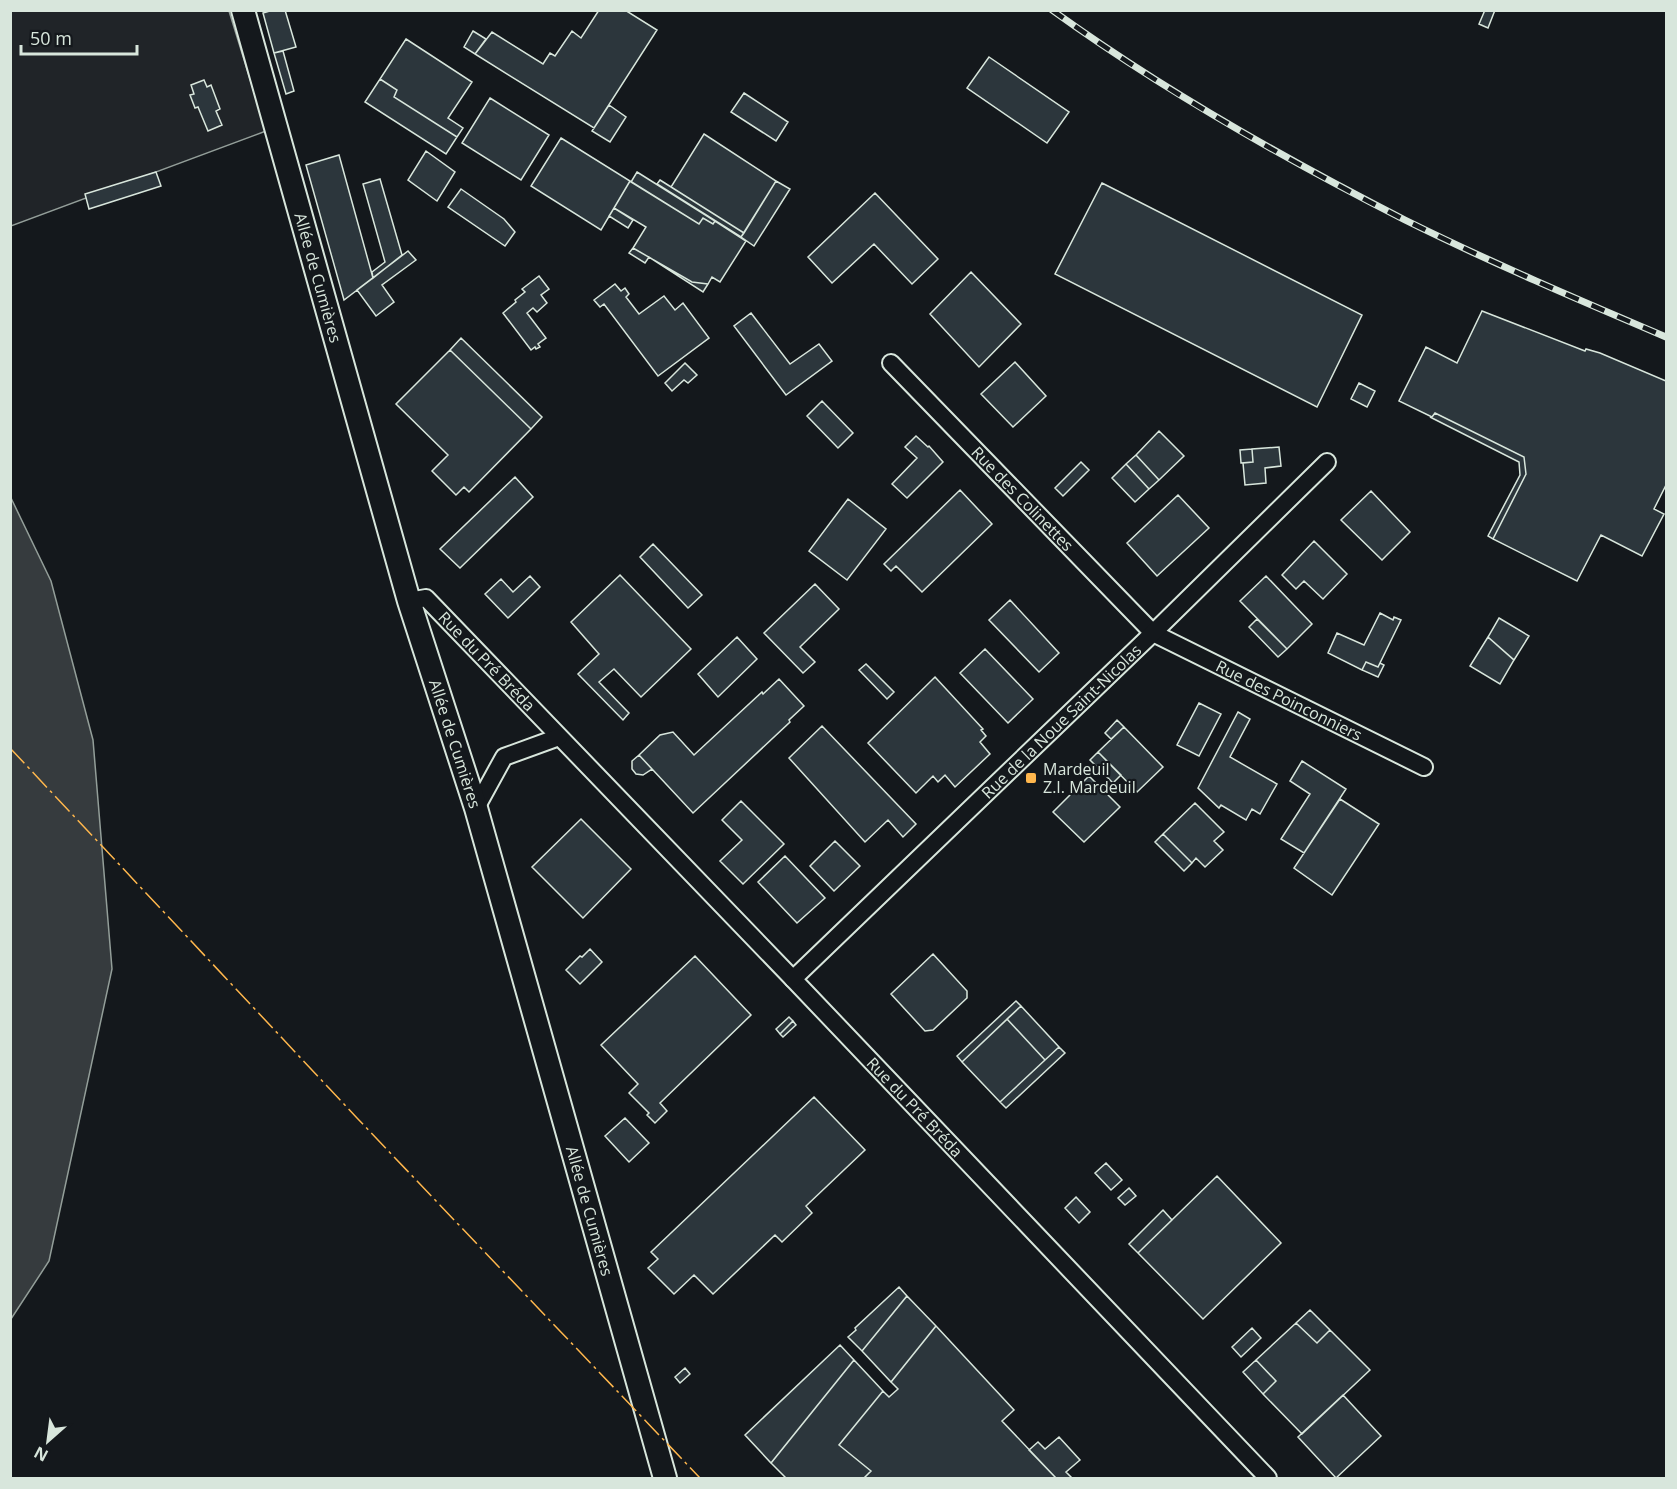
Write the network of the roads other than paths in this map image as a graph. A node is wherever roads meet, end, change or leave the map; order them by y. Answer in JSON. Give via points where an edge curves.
{"nodes":[{"id":1,"x":243,"y":10,"type":"edge"},
{"id":2,"x":891,"y":363,"type":"dead end"},
{"id":3,"x":1327,"y":462,"type":"dead end"},
{"id":4,"x":409,"y":601,"type":"junction"},
{"id":5,"x":1153,"y":633,"type":"junction"},
{"id":6,"x":559,"y":737,"type":"junction"},
{"id":7,"x":1424,"y":767,"type":"dead end"},
{"id":8,"x":476,"y":808,"type":"junction"},
{"id":9,"x":794,"y":979,"type":"junction"},
{"id":10,"x":665,"y":1479,"type":"edge"},
{"id":11,"x":1268,"y":1479,"type":"edge"}],
"edges":[{"from":1,"to":4,"type":"main road","name":"Allée de Cumières"},
{"from":2,"to":5,"type":"street","name":"Rue des Colinettes"},
{"from":3,"to":5,"type":"street","name":"Rue de la Noue Saint-Nicolas"},
{"from":4,"to":6,"type":"street","name":"Rue du Pré Bréda","via":[[426,598]]},
{"from":4,"to":8,"type":"main road","name":"Allée de Cumières"},
{"from":5,"to":7,"type":"street","name":"Rue des Poinconniers"},
{"from":5,"to":9,"type":"street","name":"Rue de la Noue Saint-Nicolas"},
{"from":6,"to":8,"type":"street","via":[[504,758]]},
{"from":6,"to":9,"type":"street","name":"Rue du Pré Bréda"},
{"from":8,"to":10,"type":"main road","name":"Allée de Cumières"},
{"from":9,"to":11,"type":"street","name":"Rue du Pré Bréda"}]}
